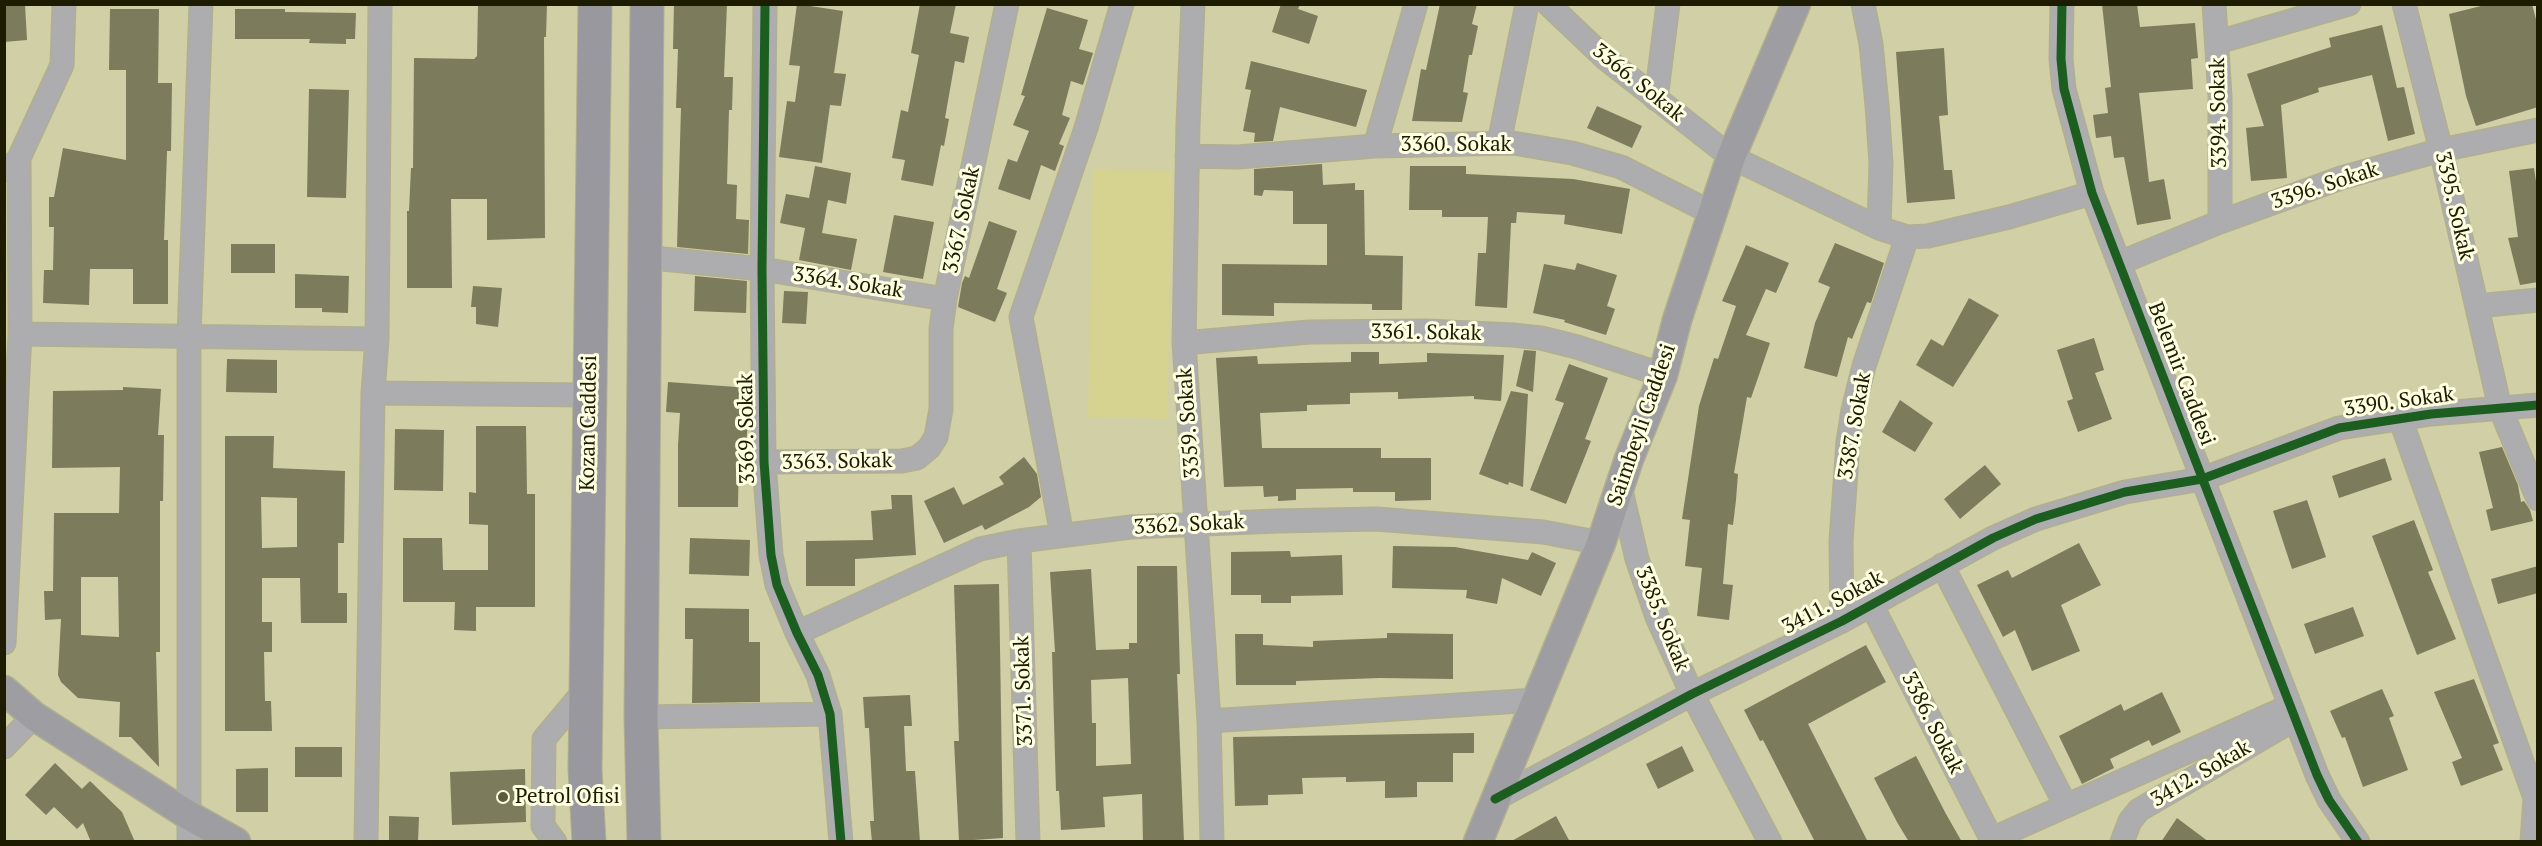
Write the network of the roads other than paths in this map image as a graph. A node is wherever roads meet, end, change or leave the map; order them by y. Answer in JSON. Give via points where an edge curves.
{"nodes":[{"id":1,"x":64,"y":4,"type":"edge"},
{"id":2,"x":201,"y":4,"type":"edge"},
{"id":3,"x":380,"y":4,"type":"edge"},
{"id":4,"x":595,"y":4,"type":"edge"},
{"id":5,"x":647,"y":4,"type":"edge"},
{"id":6,"x":765,"y":4,"type":"edge"},
{"id":7,"x":1007,"y":4,"type":"edge"},
{"id":8,"x":1122,"y":4,"type":"edge"},
{"id":9,"x":1193,"y":4,"type":"edge"},
{"id":10,"x":1416,"y":4,"type":"edge"},
{"id":11,"x":1527,"y":4,"type":"edge"},
{"id":12,"x":1548,"y":4,"type":"edge"},
{"id":13,"x":1668,"y":4,"type":"edge"},
{"id":14,"x":1796,"y":4,"type":"edge"},
{"id":15,"x":1863,"y":4,"type":"edge"},
{"id":16,"x":2062,"y":4,"type":"edge"},
{"id":17,"x":2214,"y":4,"type":"edge"},
{"id":18,"x":2349,"y":4,"type":"edge"},
{"id":19,"x":2404,"y":4,"type":"edge"},
{"id":20,"x":2218,"y":42,"type":"junction"},
{"id":21,"x":1656,"y":99,"type":"junction"},
{"id":22,"x":2538,"y":130,"type":"edge"},
{"id":23,"x":1499,"y":143,"type":"junction"},
{"id":24,"x":1375,"y":146,"type":"junction"},
{"id":25,"x":2441,"y":150,"type":"junction"},
{"id":26,"x":1187,"y":156,"type":"junction"},
{"id":27,"x":1731,"y":157,"type":"junction"},
{"id":28,"x":12,"y":166,"type":"edge"},
{"id":29,"x":2092,"y":193,"type":"junction"},
{"id":30,"x":1712,"y":213,"type":"junction"},
{"id":31,"x":2220,"y":222,"type":"junction"},
{"id":32,"x":1879,"y":228,"type":"junction"},
{"id":33,"x":1907,"y":237,"type":"junction"},
{"id":34,"x":644,"y":257,"type":"junction"},
{"id":35,"x":2119,"y":263,"type":"junction"},
{"id":36,"x":762,"y":269,"type":"junction"},
{"id":37,"x":945,"y":299,"type":"junction"},
{"id":38,"x":2538,"y":300,"type":"edge"},
{"id":39,"x":2477,"y":306,"type":"junction"},
{"id":40,"x":21,"y":334,"type":"junction"},
{"id":41,"x":189,"y":336,"type":"junction"},
{"id":42,"x":377,"y":339,"type":"junction"},
{"id":43,"x":1184,"y":343,"type":"junction"},
{"id":44,"x":1663,"y":375,"type":"junction"},
{"id":45,"x":373,"y":393,"type":"junction"},
{"id":46,"x":589,"y":395,"type":"junction"},
{"id":47,"x":2538,"y":405,"type":"edge"},
{"id":48,"x":2500,"y":408,"type":"junction"},
{"id":49,"x":2400,"y":418,"type":"junction"},
{"id":50,"x":936,"y":437,"type":"joint"},
{"id":51,"x":764,"y":462,"type":"junction"},
{"id":52,"x":2202,"y":479,"type":"junction"},
{"id":53,"x":1620,"y":486,"type":"junction"},
{"id":54,"x":2538,"y":499,"type":"edge"},
{"id":55,"x":1197,"y":524,"type":"junction"},
{"id":56,"x":1062,"y":536,"type":"junction"},
{"id":57,"x":1018,"y":541,"type":"junction"},
{"id":58,"x":1601,"y":543,"type":"junction"},
{"id":59,"x":1942,"y":565,"type":"junction"},
{"id":60,"x":1871,"y":604,"type":"junction"},
{"id":61,"x":1842,"y":621,"type":"junction"},
{"id":62,"x":797,"y":633,"type":"junction"},
{"id":63,"x":4,"y":643,"type":"edge"},
{"id":64,"x":4,"y":690,"type":"edge"},
{"id":65,"x":585,"y":690,"type":"junction"},
{"id":66,"x":1692,"y":694,"type":"junction"},
{"id":67,"x":1536,"y":700,"type":"junction"},
{"id":68,"x":2292,"y":712,"type":"junction"},
{"id":69,"x":830,"y":714,"type":"junction"},
{"id":70,"x":34,"y":716,"type":"junction"},
{"id":71,"x":641,"y":717,"type":"junction"},
{"id":72,"x":1209,"y":721,"type":"junction"},
{"id":73,"x":4,"y":747,"type":"edge"},
{"id":74,"x":1495,"y":799,"type":"junction"},
{"id":75,"x":2066,"y":806,"type":"junction"},
{"id":76,"x":189,"y":828,"type":"edge"},
{"id":77,"x":1475,"y":836,"type":"edge"},
{"id":78,"x":1992,"y":840,"type":"edge"},
{"id":79,"x":236,"y":842,"type":"edge"},
{"id":80,"x":366,"y":842,"type":"edge"},
{"id":81,"x":555,"y":842,"type":"edge"},
{"id":82,"x":589,"y":842,"type":"edge"},
{"id":83,"x":644,"y":842,"type":"edge"},
{"id":84,"x":841,"y":842,"type":"edge"},
{"id":85,"x":1029,"y":842,"type":"edge"},
{"id":86,"x":1212,"y":842,"type":"edge"},
{"id":87,"x":1770,"y":842,"type":"edge"},
{"id":88,"x":2122,"y":842,"type":"edge"},
{"id":89,"x":2358,"y":842,"type":"edge"},
{"id":90,"x":2532,"y":842,"type":"edge"}],
"edges":[{"from":1,"to":28,"type":"street","via":[[62,65]]},
{"from":2,"to":41,"type":"street"},
{"from":3,"to":42,"type":"street"},
{"from":4,"to":46,"type":"highway","name":"Kozan Caddesi"},
{"from":5,"to":34,"type":"highway"},
{"from":6,"to":36,"type":"street","name":"3369. Sokak"},
{"from":7,"to":37,"type":"street","name":"3367. Sokak"},
{"from":8,"to":56,"type":"street","via":[[1086,128],[1022,317]]},
{"from":9,"to":26,"type":"street","name":"3359. Sokak"},
{"from":10,"to":24,"type":"street"},
{"from":11,"to":23,"type":"street"},
{"from":12,"to":21,"type":"street","name":"3366. Sokak"},
{"from":13,"to":21,"type":"street"},
{"from":14,"to":27,"type":"main road","name":"Saimbeyli Caddesi"},
{"from":15,"to":32,"type":"street","via":[[1872,44],[1881,172]]},
{"from":16,"to":29,"type":"street","name":"Belemir Caddesi","via":[[2064,88]]},
{"from":17,"to":20,"type":"street","name":"3394. Sokak"},
{"from":18,"to":20,"type":"street"},
{"from":19,"to":25,"type":"street","name":"3395. Sokak"},
{"from":20,"to":31,"type":"street","name":"3394. Sokak"},
{"from":21,"to":27,"type":"street","name":"3366. Sokak"},
{"from":22,"to":25,"type":"street","name":"3396. Sokak"},
{"from":23,"to":24,"type":"street","name":"3360. Sokak"},
{"from":23,"to":30,"type":"street","name":"3360. Sokak","via":[[1572,153],[1621,167]]},
{"from":24,"to":26,"type":"street","name":"3360. Sokak","via":[[1238,157]]},
{"from":25,"to":31,"type":"street","name":"3396. Sokak","via":[[2341,178]]},
{"from":25,"to":39,"type":"street","name":"3395. Sokak"},
{"from":26,"to":43,"type":"street","name":"3359. Sokak"},
{"from":27,"to":30,"type":"main road","name":"Saimbeyli Caddesi"},
{"from":27,"to":32,"type":"street","name":"3366. Sokak"},
{"from":28,"to":40,"type":"street"},
{"from":29,"to":33,"type":"street","via":[[1928,236]]},
{"from":29,"to":35,"type":"street","name":"Belemir Caddesi"},
{"from":30,"to":44,"type":"main road","name":"Saimbeyli Caddesi"},
{"from":31,"to":35,"type":"street","name":"3396. Sokak"},
{"from":32,"to":33,"type":"street","name":"3366. Sokak"},
{"from":33,"to":61,"type":"street","name":"3387. Sokak","via":[[1853,410],[1841,541]]},
{"from":34,"to":36,"type":"street","name":"3364. Sokak"},
{"from":34,"to":71,"type":"highway"},
{"from":35,"to":52,"type":"street","name":"Belemir Caddesi"},
{"from":36,"to":37,"type":"street","name":"3364. Sokak"},
{"from":36,"to":51,"type":"street","name":"3369. Sokak"},
{"from":37,"to":50,"type":"street","name":"3367. Sokak","via":[[940,337],[941,409]]},
{"from":38,"to":39,"type":"street"},
{"from":39,"to":48,"type":"street","name":"3395. Sokak"},
{"from":40,"to":41,"type":"street"},
{"from":40,"to":63,"type":"street"},
{"from":41,"to":42,"type":"street"},
{"from":41,"to":76,"type":"street"},
{"from":42,"to":45,"type":"street"},
{"from":43,"to":44,"type":"street","name":"3361. Sokak","via":[[1309,332],[1513,334],[1577,347]]},
{"from":43,"to":55,"type":"street","name":"3359. Sokak"},
{"from":44,"to":53,"type":"main road","name":"Saimbeyli Caddesi"},
{"from":45,"to":46,"type":"street"},
{"from":45,"to":80,"type":"street"},
{"from":46,"to":65,"type":"highway","name":"Kozan Caddesi"},
{"from":47,"to":48,"type":"street","name":"3390. Sokak"},
{"from":48,"to":49,"type":"street","name":"3390. Sokak"},
{"from":48,"to":54,"type":"street","name":"3395. Sokak"},
{"from":49,"to":52,"type":"street","name":"3390. Sokak","via":[[2339,428]]},
{"from":49,"to":90,"type":"street","via":[[2535,798]]},
{"from":50,"to":51,"type":"street","name":"3363. Sokak","via":[[917,458],[902,461]]},
{"from":51,"to":62,"type":"street","name":"3369. Sokak","via":[[771,555],[777,585]]},
{"from":52,"to":59,"type":"street","name":"3411. Sokak","via":[[2125,492],[2066,509],[1993,538]]},
{"from":52,"to":68,"type":"street","name":"Belemir Caddesi"},
{"from":53,"to":58,"type":"main road","name":"Saimbeyli Caddesi"},
{"from":53,"to":66,"type":"street","name":"3385. Sokak","via":[[1648,592]]},
{"from":55,"to":56,"type":"street","name":"3362. Sokak"},
{"from":55,"to":58,"type":"street","name":"3362. Sokak","via":[[1425,521],[1543,532]]},
{"from":55,"to":72,"type":"street","name":"3359. Sokak"},
{"from":56,"to":57,"type":"street","name":"3362. Sokak"},
{"from":57,"to":62,"type":"street","name":"3362. Sokak","via":[[980,549]]},
{"from":57,"to":85,"type":"street","name":"3371. Sokak"},
{"from":58,"to":67,"type":"main road","name":"Saimbeyli Caddesi"},
{"from":59,"to":60,"type":"street","name":"3411. Sokak"},
{"from":59,"to":75,"type":"street"},
{"from":60,"to":61,"type":"street","name":"3411. Sokak"},
{"from":60,"to":78,"type":"street","name":"3386. Sokak"},
{"from":61,"to":66,"type":"street","name":"3411. Sokak"},
{"from":62,"to":69,"type":"street","name":"3369. Sokak","via":[[818,675]]},
{"from":64,"to":70,"type":"main road"},
{"from":65,"to":81,"type":"street","via":[[544,739],[543,826]]},
{"from":65,"to":82,"type":"highway","name":"Kozan Caddesi"},
{"from":66,"to":74,"type":"street","name":"3411. Sokak"},
{"from":66,"to":87,"type":"street","name":"3385. Sokak"},
{"from":67,"to":72,"type":"street"},
{"from":67,"to":74,"type":"main road","name":"Saimbeyli Caddesi"},
{"from":68,"to":75,"type":"street"},
{"from":68,"to":88,"type":"street","name":"3412. Sokak","via":[[2139,810]]},
{"from":68,"to":89,"type":"street","name":"Belemir Caddesi","via":[[2329,800]]},
{"from":69,"to":71,"type":"street"},
{"from":69,"to":84,"type":"street","name":"3369. Sokak"},
{"from":70,"to":73,"type":"street"},
{"from":70,"to":76,"type":"main road"},
{"from":71,"to":83,"type":"highway"},
{"from":72,"to":86,"type":"street","name":"3359. Sokak"},
{"from":74,"to":77,"type":"main road","name":"Saimbeyli Caddesi"},
{"from":75,"to":78,"type":"street"},
{"from":76,"to":79,"type":"main road"}]}
